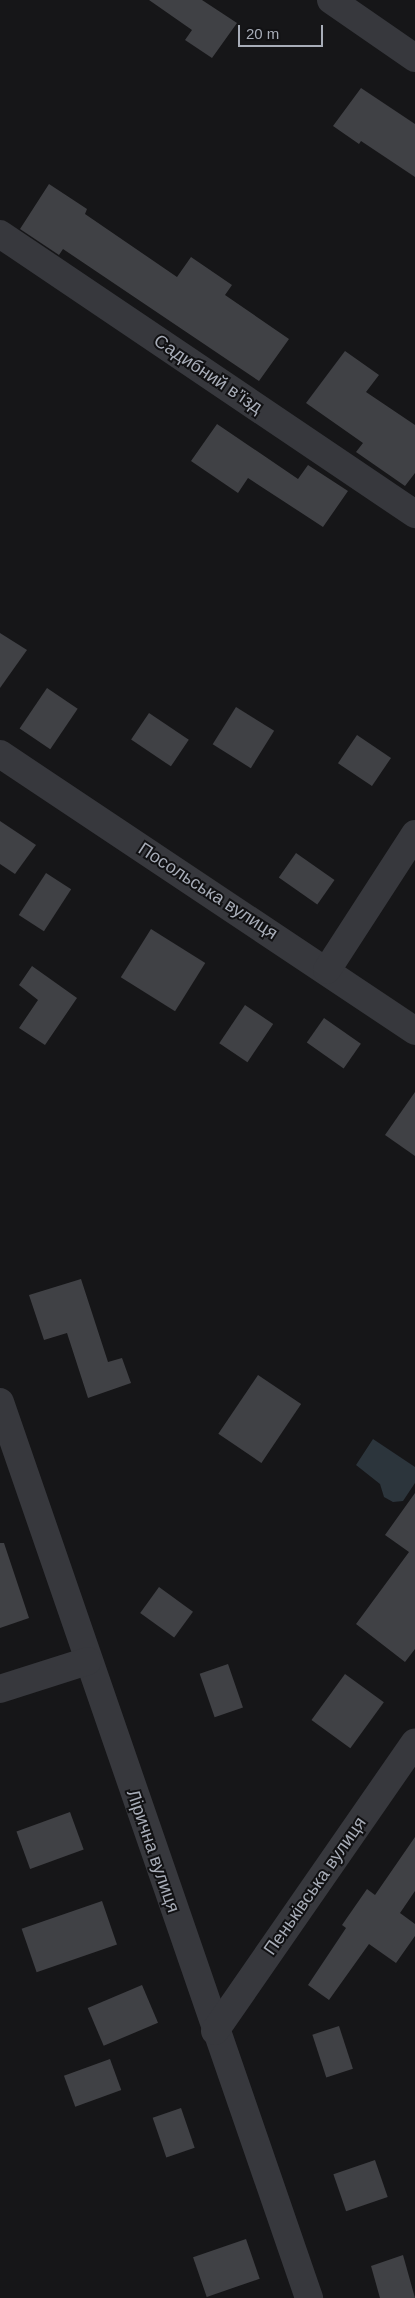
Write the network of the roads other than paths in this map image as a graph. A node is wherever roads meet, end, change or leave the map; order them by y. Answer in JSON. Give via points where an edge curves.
{"nodes":[{"id":1,"x":331,"y":0,"type":"edge"},
{"id":2,"x":415,"y":58,"type":"edge"},
{"id":3,"x":0,"y":234,"type":"edge"},
{"id":4,"x":415,"y":514,"type":"edge"},
{"id":5,"x":0,"y":754,"type":"edge"},
{"id":6,"x":415,"y":834,"type":"edge"},
{"id":7,"x":327,"y":970,"type":"junction"},
{"id":8,"x":415,"y":1031,"type":"edge"},
{"id":9,"x":0,"y":1402,"type":"edge"},
{"id":10,"x":88,"y":1660,"type":"junction"},
{"id":11,"x":0,"y":1688,"type":"edge"},
{"id":12,"x":415,"y":1742,"type":"edge"},
{"id":13,"x":214,"y":2031,"type":"junction"},
{"id":14,"x":309,"y":2298,"type":"edge"}],
"edges":[{"from":1,"to":2,"type":"street"},
{"from":3,"to":4,"type":"street","name":"Садибний в’їзд"},
{"from":5,"to":7,"type":"street","name":"Посольська вулиця"},
{"from":6,"to":7,"type":"street"},
{"from":7,"to":8,"type":"street","name":"Посольська вулиця"},
{"from":9,"to":10,"type":"street","name":"Лірична вулиця"},
{"from":10,"to":11,"type":"street"},
{"from":10,"to":13,"type":"street","name":"Лірична вулиця"},
{"from":12,"to":13,"type":"street","name":"Пеньківська вулиця"},
{"from":13,"to":14,"type":"street","name":"Лірична вулиця"}]}
